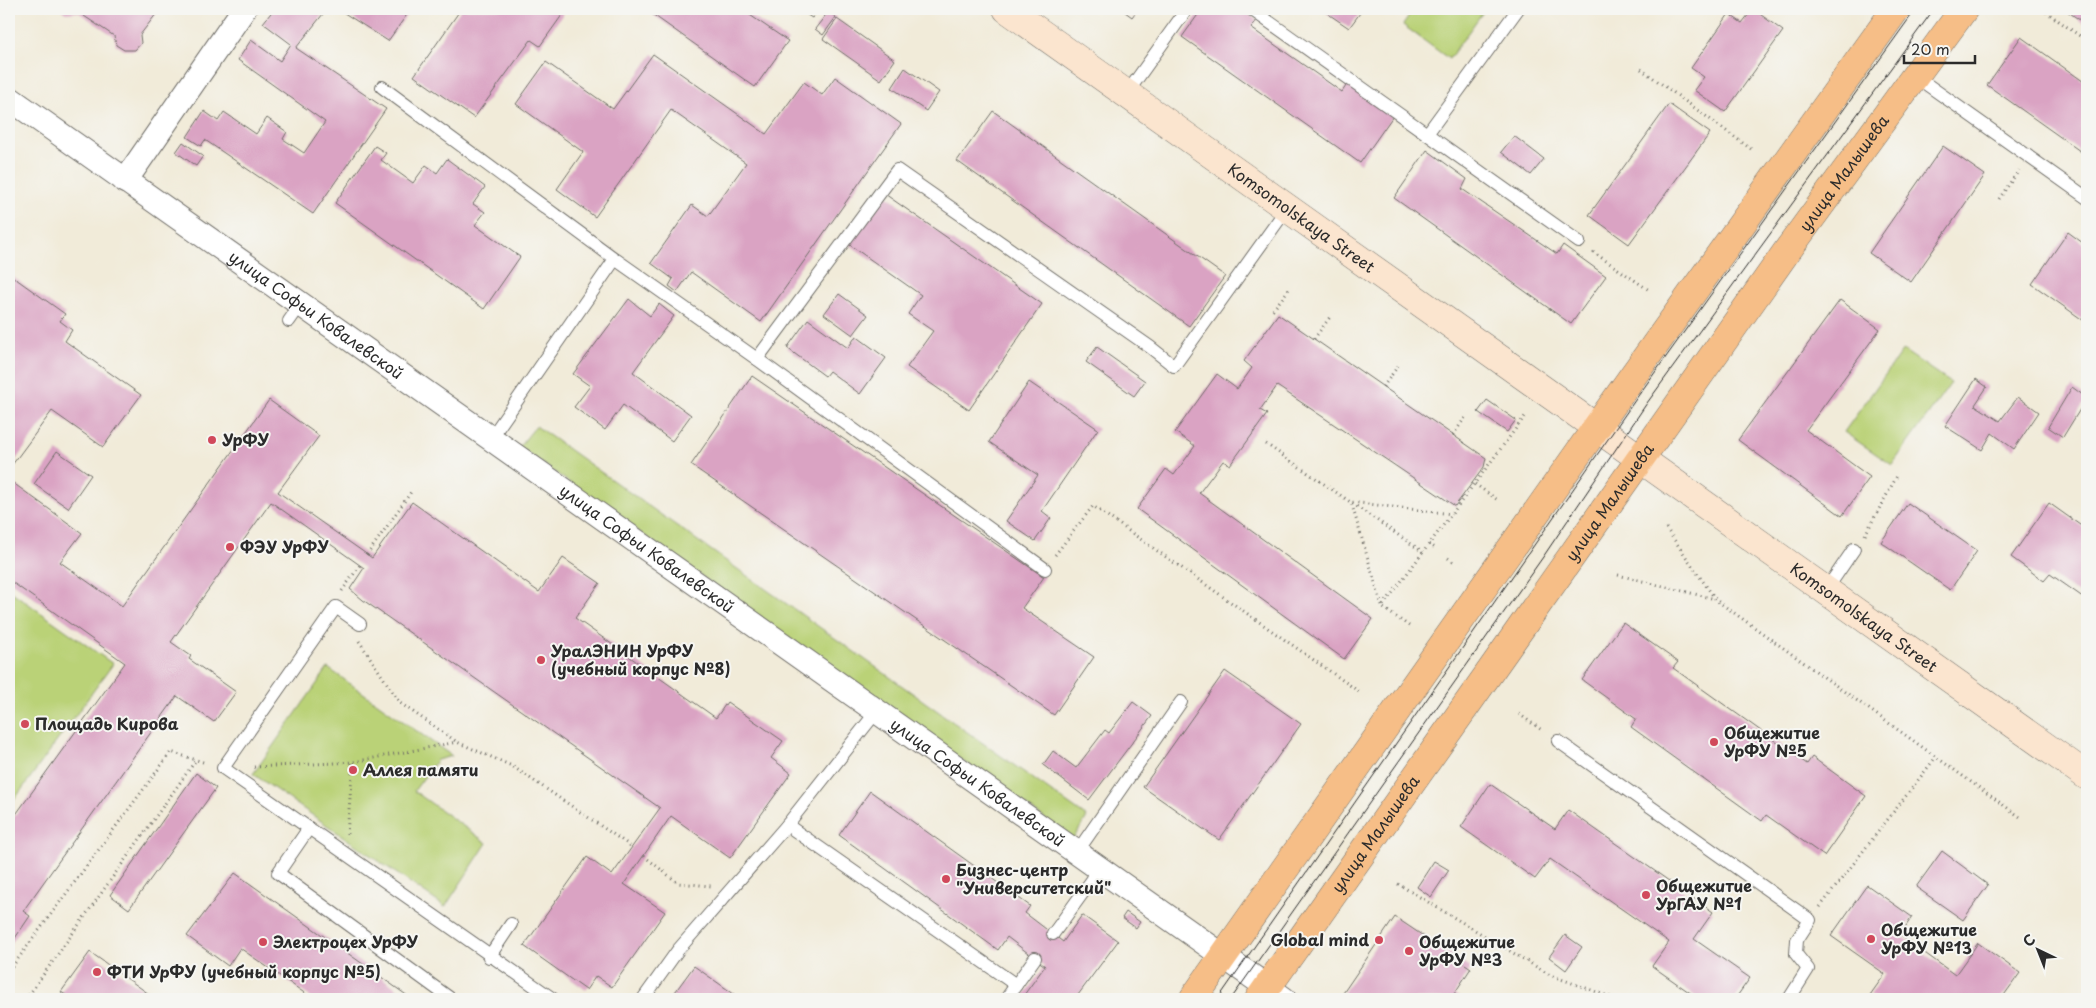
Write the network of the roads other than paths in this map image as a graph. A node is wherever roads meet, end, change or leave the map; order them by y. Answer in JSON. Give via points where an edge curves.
{"nodes":[{"id":1,"x":244,"y":9,"type":"edge"},
{"id":2,"x":1007,"y":9,"type":"edge"},
{"id":3,"x":1187,"y":9,"type":"edge"},
{"id":4,"x":1251,"y":9,"type":"edge"},
{"id":5,"x":1518,"y":9,"type":"edge"},
{"id":6,"x":1896,"y":9,"type":"edge"},
{"id":7,"x":1964,"y":9,"type":"edge"},
{"id":8,"x":1915,"y":76,"type":"junction"},
{"id":9,"x":382,"y":87,"type":"dead end"},
{"id":10,"x":1128,"y":93,"type":"junction"},
{"id":11,"x":9,"y":98,"type":"edge"},
{"id":12,"x":1427,"y":134,"type":"junction"},
{"id":13,"x":125,"y":181,"type":"junction"},
{"id":14,"x":2087,"y":198,"type":"edge"},
{"id":15,"x":1288,"y":207,"type":"junction"},
{"id":16,"x":1579,"y":242,"type":"road end"},
{"id":17,"x":615,"y":259,"type":"junction"},
{"id":18,"x":757,"y":358,"type":"junction"},
{"id":19,"x":1597,"y":427,"type":"junction"},
{"id":20,"x":491,"y":438,"type":"junction"},
{"id":21,"x":1641,"y":458,"type":"junction"},
{"id":22,"x":1854,"y":549,"type":"road end"},
{"id":23,"x":1045,"y":569,"type":"road end"},
{"id":24,"x":1826,"y":590,"type":"junction"},
{"id":25,"x":360,"y":624,"type":"dead end"},
{"id":26,"x":1181,"y":702,"type":"dead end"},
{"id":27,"x":877,"y":711,"type":"junction"},
{"id":28,"x":1558,"y":741,"type":"road end"},
{"id":29,"x":2087,"y":776,"type":"edge"},
{"id":30,"x":787,"y":825,"type":"junction"},
{"id":31,"x":309,"y":828,"type":"junction"},
{"id":32,"x":1077,"y":852,"type":"junction"},
{"id":33,"x":1100,"y":869,"type":"junction"},
{"id":34,"x":511,"y":924,"type":"dead end"},
{"id":35,"x":1053,"y":934,"type":"dead end"},
{"id":36,"x":1223,"y":956,"type":"junction"},
{"id":37,"x":489,"y":957,"type":"junction"},
{"id":38,"x":1035,"y":958,"type":"dead end"},
{"id":39,"x":1016,"y":985,"type":"junction"},
{"id":40,"x":1270,"y":995,"type":"edge"},
{"id":41,"x":451,"y":999,"type":"edge"},
{"id":42,"x":553,"y":999,"type":"edge"},
{"id":43,"x":643,"y":999,"type":"edge"},
{"id":44,"x":1006,"y":999,"type":"edge"},
{"id":45,"x":1193,"y":999,"type":"edge"},
{"id":46,"x":1789,"y":999,"type":"edge"}],
"edges":[{"from":1,"to":13,"type":"street"},
{"from":2,"to":10,"type":"main road","name":"Komsomolskaya Street"},
{"from":3,"to":10,"type":"lane"},
{"from":4,"to":12,"type":"lane"},
{"from":5,"to":12,"type":"lane"},
{"from":6,"to":19,"type":"main road"},
{"from":7,"to":8,"type":"main road","name":"улица Малышева"},
{"from":8,"to":14,"type":"lane"},
{"from":8,"to":21,"type":"main road","name":"улица Малышева"},
{"from":9,"to":17,"type":"lane"},
{"from":10,"to":15,"type":"main road","name":"Komsomolskaya Street"},
{"from":11,"to":13,"type":"street","name":"улица Софьи Ковалевской"},
{"from":12,"to":16,"type":"lane"},
{"from":13,"to":20,"type":"street","name":"улица Софьи Ковалевской","via":[[295,313]]},
{"from":15,"to":18,"type":"lane","via":[[1174,366],[897,170]]},
{"from":15,"to":19,"type":"main road","name":"Komsomolskaya Street"},
{"from":17,"to":18,"type":"lane"},
{"from":17,"to":20,"type":"lane"},
{"from":18,"to":23,"type":"lane"},
{"from":19,"to":21,"type":"main road","name":"Komsomolskaya Street"},
{"from":19,"to":36,"type":"main road"},
{"from":20,"to":27,"type":"street","name":"улица Софьи Ковалевской"},
{"from":21,"to":24,"type":"main road","name":"Komsomolskaya Street"},
{"from":21,"to":40,"type":"main road","name":"улица Малышева"},
{"from":22,"to":24,"type":"lane"},
{"from":24,"to":29,"type":"main road","name":"Komsomolskaya Street"},
{"from":25,"to":31,"type":"lane","via":[[336,606],[222,768]]},
{"from":26,"to":32,"type":"lane"},
{"from":27,"to":30,"type":"lane"},
{"from":27,"to":32,"type":"street","name":"улица Софьи Ковалевской"},
{"from":28,"to":46,"type":"lane","via":[[1810,920],[1796,940],[1796,954],[1808,969]]},
{"from":30,"to":39,"type":"lane"},
{"from":30,"to":43,"type":"lane","via":[[678,950]]},
{"from":31,"to":37,"type":"lane"},
{"from":31,"to":41,"type":"lane","via":[[278,873]]},
{"from":32,"to":33,"type":"street","name":"улица Софьи Ковалевской"},
{"from":33,"to":35,"type":"lane"},
{"from":33,"to":36,"type":"street","name":"улица Софьи Ковалевской"},
{"from":34,"to":37,"type":"lane"},
{"from":36,"to":40,"type":"street","name":"улица Софьи Ковалевской"},
{"from":36,"to":45,"type":"main road"},
{"from":37,"to":42,"type":"lane"},
{"from":38,"to":39,"type":"lane"},
{"from":39,"to":44,"type":"lane"}]}
